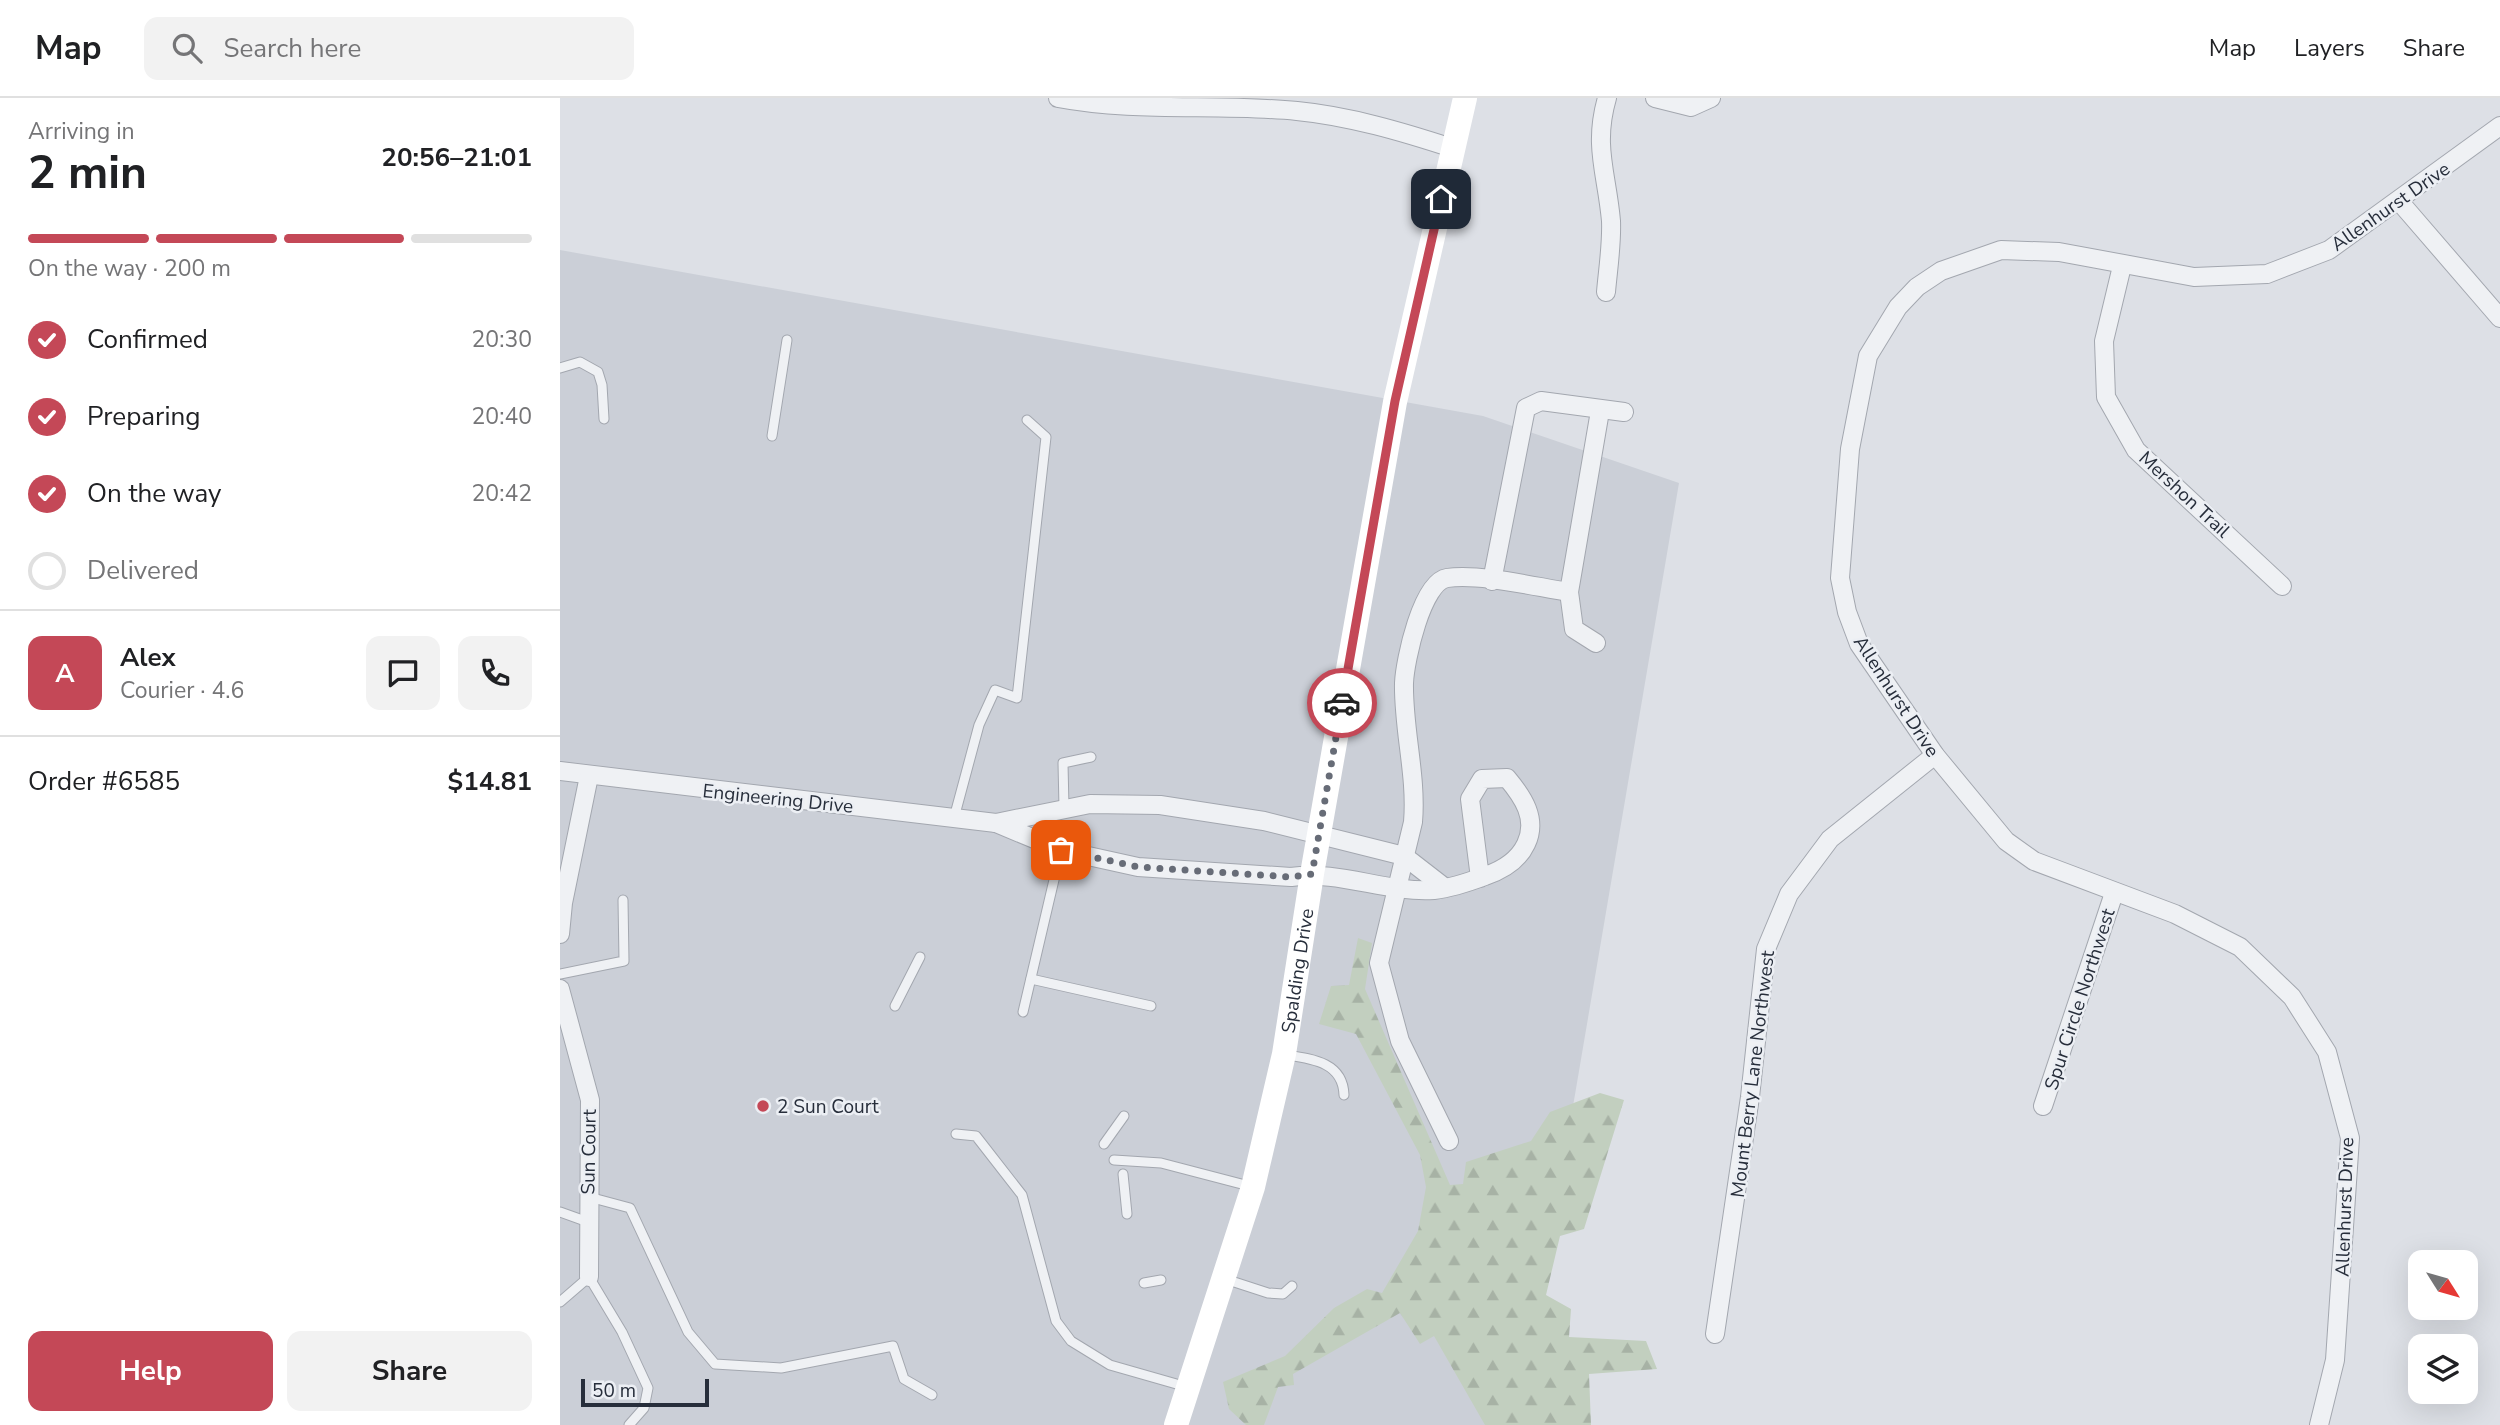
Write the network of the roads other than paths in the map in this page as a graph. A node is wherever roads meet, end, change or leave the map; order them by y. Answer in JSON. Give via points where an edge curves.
{"nodes":[{"id":1,"x":1058,"y":98,"type":"edge"},
{"id":2,"x":1465,"y":98,"type":"edge"},
{"id":3,"x":1607,"y":98,"type":"edge"},
{"id":4,"x":1655,"y":98,"type":"edge"},
{"id":5,"x":1711,"y":98,"type":"edge"},
{"id":6,"x":2500,"y":126,"type":"edge"},
{"id":7,"x":1452,"y":148,"type":"junction"},
{"id":8,"x":2399,"y":201,"type":"junction"},
{"id":9,"x":2122,"y":266,"type":"junction"},
{"id":10,"x":1606,"y":292,"type":"dead end"},
{"id":11,"x":2500,"y":318,"type":"edge"},
{"id":12,"x":787,"y":340,"type":"dead end"},
{"id":13,"x":560,"y":368,"type":"edge"},
{"id":14,"x":1600,"y":411,"type":"junction"},
{"id":15,"x":1624,"y":412,"type":"dead end"},
{"id":16,"x":604,"y":419,"type":"dead end"},
{"id":17,"x":1027,"y":420,"type":"dead end"},
{"id":18,"x":772,"y":436,"type":"dead end"},
{"id":19,"x":1492,"y":581,"type":"junction"},
{"id":20,"x":2281,"y":586,"type":"dead end"},
{"id":21,"x":1569,"y":592,"type":"junction"},
{"id":22,"x":1596,"y":643,"type":"dead end"},
{"id":23,"x":1935,"y":755,"type":"junction"},
{"id":24,"x":1091,"y":757,"type":"dead end"},
{"id":25,"x":560,"y":771,"type":"edge"},
{"id":26,"x":589,"y":776,"type":"junction"},
{"id":27,"x":1064,"y":808,"type":"junction"},
{"id":28,"x":954,"y":818,"type":"junction"},
{"id":29,"x":996,"y":823,"type":"junction"},
{"id":30,"x":1319,"y":835,"type":"junction"},
{"id":31,"x":1061,"y":850,"type":"junction"},
{"id":32,"x":1404,"y":856,"type":"junction"},
{"id":33,"x":1312,"y":874,"type":"junction"},
{"id":34,"x":1480,"y":878,"type":"junction"},
{"id":35,"x":1444,"y":887,"type":"junction"},
{"id":36,"x":1398,"y":888,"type":"junction"},
{"id":37,"x":2114,"y":893,"type":"junction"},
{"id":38,"x":623,"y":900,"type":"dead end"},
{"id":39,"x":560,"y":934,"type":"edge"},
{"id":40,"x":920,"y":957,"type":"dead end"},
{"id":41,"x":560,"y":974,"type":"edge"},
{"id":42,"x":1031,"y":979,"type":"junction"},
{"id":43,"x":560,"y":989,"type":"edge"},
{"id":44,"x":895,"y":1006,"type":"dead end"},
{"id":45,"x":1151,"y":1006,"type":"dead end"},
{"id":46,"x":1024,"y":1012,"type":"dead end"},
{"id":47,"x":1284,"y":1054,"type":"junction"},
{"id":48,"x":1344,"y":1095,"type":"dead end"},
{"id":49,"x":2043,"y":1106,"type":"dead end"},
{"id":50,"x":1124,"y":1116,"type":"dead end"},
{"id":51,"x":956,"y":1134,"type":"dead end"},
{"id":52,"x":1449,"y":1141,"type":"dead end"},
{"id":53,"x":1104,"y":1144,"type":"dead end"},
{"id":54,"x":1114,"y":1160,"type":"dead end"},
{"id":55,"x":1123,"y":1174,"type":"dead end"},
{"id":56,"x":1253,"y":1187,"type":"junction"},
{"id":57,"x":587,"y":1196,"type":"junction"},
{"id":58,"x":560,"y":1212,"type":"edge"},
{"id":59,"x":1127,"y":1214,"type":"dead end"},
{"id":60,"x":588,"y":1222,"type":"junction"},
{"id":61,"x":589,"y":1277,"type":"junction"},
{"id":62,"x":1223,"y":1278,"type":"junction"},
{"id":63,"x":1161,"y":1280,"type":"dead end"},
{"id":64,"x":1144,"y":1283,"type":"dead end"},
{"id":65,"x":1292,"y":1286,"type":"dead end"},
{"id":66,"x":560,"y":1302,"type":"edge"},
{"id":67,"x":1715,"y":1334,"type":"dead end"},
{"id":68,"x":1189,"y":1388,"type":"junction"},
{"id":69,"x":932,"y":1395,"type":"dead end"},
{"id":70,"x":629,"y":1425,"type":"edge"},
{"id":71,"x":1176,"y":1425,"type":"edge"},
{"id":72,"x":2319,"y":1425,"type":"edge"}],
"edges":[{"from":1,"to":7,"type":"street","via":[[1100,106],[1298,111]]},
{"from":2,"to":7,"type":"main road","name":"Spalding Drive"},
{"from":3,"to":10,"type":"street","via":[[1599,152],[1611,223]]},
{"from":4,"to":5,"type":"street","via":[[1691,107]]},
{"from":6,"to":8,"type":"street","name":"Allenhurst Drive"},
{"from":7,"to":30,"type":"main road","name":"Spalding Drive","via":[[1395,401]]},
{"from":8,"to":9,"type":"street","name":"Allenhurst Drive","via":[[2329,250],[2267,274],[2194,277]]},
{"from":8,"to":11,"type":"street"},
{"from":9,"to":20,"type":"street","name":"Mershon Trail","via":[[2104,341],[2106,397],[2136,450]]},
{"from":9,"to":23,"type":"street","name":"Allenhurst Drive","via":[[2059,252],[2001,250],[1941,271],[1898,307],[1868,356],[1850,449],[1840,578],[1859,644]]},
{"from":12,"to":18,"type":"lane"},
{"from":13,"to":16,"type":"lane","via":[[580,362],[598,372]]},
{"from":14,"to":15,"type":"street"},
{"from":14,"to":19,"type":"street","via":[[1541,401],[1526,408]]},
{"from":14,"to":21,"type":"street"},
{"from":17,"to":28,"type":"lane","via":[[1046,437],[1017,698],[995,690],[979,725]]},
{"from":19,"to":21,"type":"street"},
{"from":19,"to":32,"type":"street","via":[[1445,578],[1430,588],[1421,607],[1404,681],[1415,798]]},
{"from":21,"to":22,"type":"street","via":[[1574,629]]},
{"from":23,"to":37,"type":"street","name":"Allenhurst Drive","via":[[2006,841],[2034,860]]},
{"from":23,"to":67,"type":"street","name":"Mount Berry Lane Northwest","via":[[1830,839],[1789,894],[1766,949],[1751,1097]]},
{"from":24,"to":27,"type":"lane","via":[[1063,763]]},
{"from":25,"to":26,"type":"street","name":"Engineering Drive"},
{"from":26,"to":28,"type":"street","name":"Engineering Drive"},
{"from":26,"to":39,"type":"street"},
{"from":27,"to":29,"type":"street","name":"Engineering Drive"},
{"from":27,"to":30,"type":"street","name":"Engineering Drive","via":[[1160,805],[1264,821]]},
{"from":28,"to":29,"type":"street","name":"Engineering Drive"},
{"from":29,"to":31,"type":"street","name":"Engineering Drive"},
{"from":30,"to":32,"type":"street","name":"Engineering Drive"},
{"from":30,"to":33,"type":"main road","name":"Spalding Drive"},
{"from":31,"to":33,"type":"street","name":"Engineering Drive","via":[[1138,867],[1291,877]]},
{"from":31,"to":42,"type":"lane"},
{"from":32,"to":35,"type":"street"},
{"from":32,"to":36,"type":"street"},
{"from":33,"to":36,"type":"street","name":"Engineering Drive"},
{"from":33,"to":47,"type":"main road","name":"Spalding Drive"},
{"from":34,"to":34,"type":"street","name":"Engineering Drive","via":[[1520,857],[1532,832],[1524,799],[1507,778],[1482,779],[1470,799]]},
{"from":34,"to":35,"type":"street","name":"Engineering Drive"},
{"from":35,"to":36,"type":"street","name":"Engineering Drive"},
{"from":36,"to":52,"type":"street","via":[[1379,962],[1400,1041]]},
{"from":37,"to":49,"type":"street","name":"Spur Circle Northwest"},
{"from":37,"to":72,"type":"street","name":"Allenhurst Drive","via":[[2175,914],[2241,947],[2292,997],[2327,1052],[2350,1138],[2334,1360]]},
{"from":38,"to":41,"type":"lane","via":[[624,961]]},
{"from":40,"to":44,"type":"lane"},
{"from":42,"to":45,"type":"lane"},
{"from":42,"to":46,"type":"lane"},
{"from":43,"to":57,"type":"street","name":"Sun Court","via":[[590,1100]]},
{"from":47,"to":48,"type":"lane","via":[[1336,1070],[1344,1083]]},
{"from":47,"to":56,"type":"main road","name":"Spalding Drive"},
{"from":50,"to":53,"type":"lane"},
{"from":51,"to":68,"type":"lane","via":[[976,1136],[1022,1195],[1056,1321],[1071,1341],[1110,1365]]},
{"from":54,"to":56,"type":"lane","via":[[1161,1163]]},
{"from":55,"to":59,"type":"lane"},
{"from":56,"to":62,"type":"main road","name":"Spalding Drive"},
{"from":57,"to":60,"type":"street","name":"Sun Court"},
{"from":57,"to":69,"type":"lane","via":[[630,1208],[688,1332],[715,1364],[781,1368],[893,1346],[904,1379]]},
{"from":58,"to":60,"type":"lane"},
{"from":60,"to":61,"type":"street","name":"Sun Court"},
{"from":61,"to":66,"type":"lane"},
{"from":61,"to":70,"type":"lane","via":[[648,1388],[644,1408]]},
{"from":62,"to":65,"type":"lane","via":[[1268,1293],[1283,1294]]},
{"from":62,"to":68,"type":"main road","name":"Spalding Drive"},
{"from":63,"to":64,"type":"lane"},
{"from":68,"to":71,"type":"main road","name":"Spalding Drive"}]}
